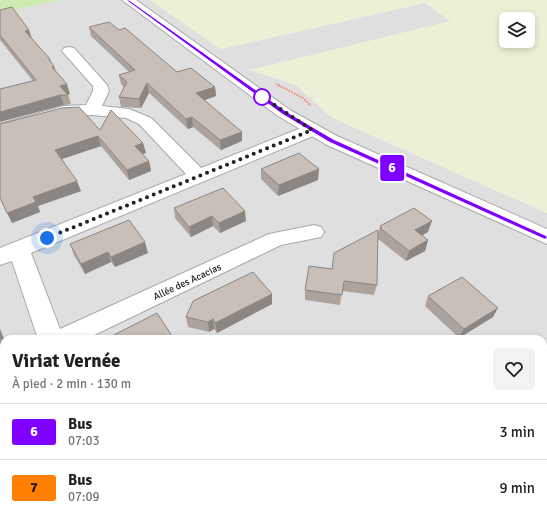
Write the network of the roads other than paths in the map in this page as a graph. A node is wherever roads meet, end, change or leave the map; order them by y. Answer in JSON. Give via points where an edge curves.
{"nodes":[{"id":1,"x":128,"y":0,"type":"edge"},
{"id":2,"x":69,"y":51,"type":"dead end"},
{"id":3,"x":92,"y":110,"type":"junction"},
{"id":4,"x":0,"y":129,"type":"edge"},
{"id":5,"x":312,"y":130,"type":"junction"},
{"id":6,"x":199,"y":177,"type":"junction"},
{"id":7,"x":314,"y":232,"type":"dead end"},
{"id":8,"x":547,"y":238,"type":"edge"},
{"id":9,"x":9,"y":253,"type":"edge"},
{"id":10,"x":49,"y":335,"type":"edge"},
{"id":11,"x":71,"y":335,"type":"edge"}],
"edges":[{"from":1,"to":5,"type":"street","via":[[284,113]]},
{"from":2,"to":3,"type":"street","via":[[100,85],[101,91]]},
{"from":3,"to":4,"type":"street","via":[[54,112]]},
{"from":3,"to":6,"type":"street","via":[[117,112],[145,121]]},
{"from":5,"to":6,"type":"street"},
{"from":5,"to":8,"type":"street"},
{"from":6,"to":9,"type":"street"},
{"from":7,"to":11,"type":"street","name":"Allée des Acacias","via":[[276,239]]},
{"from":9,"to":10,"type":"street"}]}
